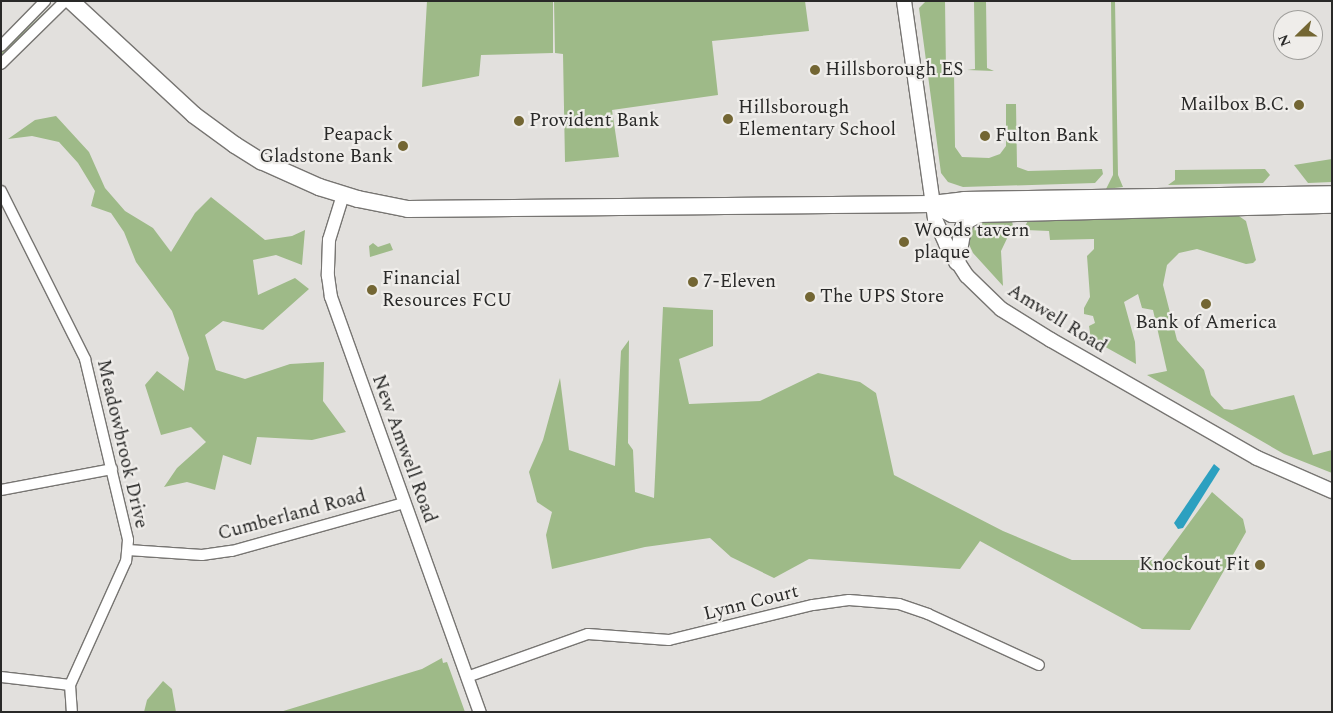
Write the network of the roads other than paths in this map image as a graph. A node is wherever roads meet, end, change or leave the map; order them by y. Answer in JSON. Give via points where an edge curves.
{"nodes":[{"id":1,"x":45,"y":1,"type":"edge"},
{"id":2,"x":66,"y":1,"type":"edge"},
{"id":3,"x":70,"y":1,"type":"edge"},
{"id":4,"x":904,"y":1,"type":"edge"},
{"id":5,"x":1,"y":46,"type":"edge"},
{"id":6,"x":1,"y":64,"type":"edge"},
{"id":7,"x":1,"y":191,"type":"edge"},
{"id":8,"x":1332,"y":194,"type":"edge"},
{"id":9,"x":343,"y":195,"type":"junction"},
{"id":10,"x":932,"y":204,"type":"junction"},
{"id":11,"x":1332,"y":205,"type":"edge"},
{"id":12,"x":978,"y":214,"type":"junction"},
{"id":13,"x":957,"y":262,"type":"junction"},
{"id":14,"x":112,"y":469,"type":"junction"},
{"id":15,"x":1,"y":490,"type":"edge"},
{"id":16,"x":1332,"y":491,"type":"edge"},
{"id":17,"x":404,"y":503,"type":"junction"},
{"id":18,"x":128,"y":550,"type":"junction"},
{"id":19,"x":1039,"y":665,"type":"dead end"},
{"id":20,"x":467,"y":677,"type":"junction"},
{"id":21,"x":1,"y":678,"type":"edge"},
{"id":22,"x":70,"y":685,"type":"junction"},
{"id":23,"x":72,"y":712,"type":"edge"},
{"id":24,"x":480,"y":712,"type":"edge"}],
"edges":[{"from":1,"to":5,"type":"street"},
{"from":2,"to":6,"type":"street"},
{"from":3,"to":9,"type":"main road","via":[[194,115],[221,135],[261,161]]},
{"from":4,"to":10,"type":"main road","name":"Amwell Road"},
{"from":7,"to":14,"type":"street","name":"Meadowbrook Drive","via":[[85,359]]},
{"from":8,"to":10,"type":"main road","via":[[964,200]]},
{"from":9,"to":10,"type":"main road","via":[[408,209],[454,211]]},
{"from":9,"to":17,"type":"street","name":"New Amwell Road","via":[[329,240],[330,297]]},
{"from":10,"to":12,"type":"main road","via":[[952,214]]},
{"from":10,"to":13,"type":"main road","name":"Amwell Road","via":[[938,226]]},
{"from":11,"to":12,"type":"main road"},
{"from":12,"to":13,"type":"main road","via":[[966,221]]},
{"from":13,"to":16,"type":"main road","name":"Amwell Road","via":[[980,290],[1016,319],[1257,458]]},
{"from":14,"to":15,"type":"street"},
{"from":14,"to":18,"type":"street","name":"Meadowbrook Drive"},
{"from":17,"to":18,"type":"street","name":"Cumberland Road","via":[[232,551],[202,555]]},
{"from":17,"to":20,"type":"street","name":"New Amwell Road"},
{"from":18,"to":22,"type":"street","name":"Meadowbrook Drive"},
{"from":19,"to":20,"type":"street","name":"Lynn Court","via":[[899,604],[849,600],[813,605],[669,640],[588,634]]},
{"from":20,"to":24,"type":"street","name":"New Amwell Road"},
{"from":21,"to":22,"type":"street"},
{"from":22,"to":23,"type":"street","name":"Meadowbrook Drive"}]}
